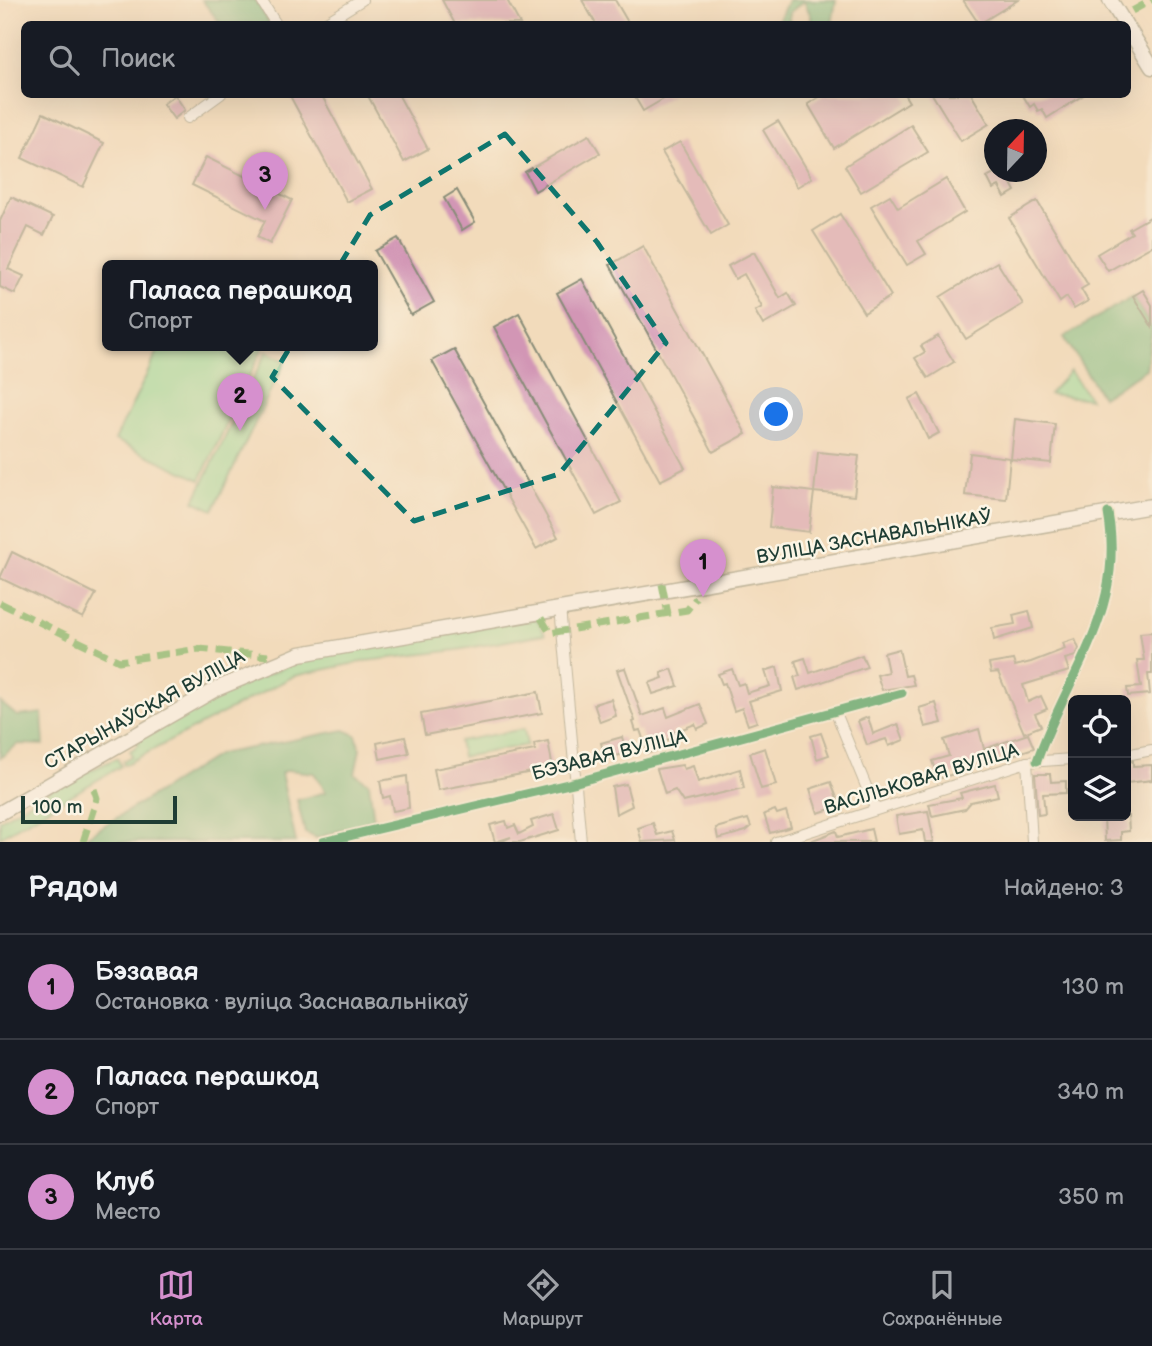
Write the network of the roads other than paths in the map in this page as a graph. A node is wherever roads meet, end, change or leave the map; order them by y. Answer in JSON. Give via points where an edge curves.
{"nodes":[{"id":1,"x":261,"y":0,"type":"edge"},
{"id":2,"x":362,"y":0,"type":"edge"},
{"id":3,"x":1110,"y":0,"type":"edge"},
{"id":4,"x":274,"y":21,"type":"edge"},
{"id":5,"x":328,"y":21,"type":"edge"},
{"id":6,"x":1123,"y":21,"type":"edge"},
{"id":7,"x":1131,"y":34,"type":"edge"},
{"id":8,"x":1152,"y":67,"type":"edge"},
{"id":9,"x":216,"y":98,"type":"edge"},
{"id":10,"x":188,"y":118,"type":"dead end"},
{"id":11,"x":1152,"y":506,"type":"edge"},
{"id":12,"x":1108,"y":513,"type":"junction"},
{"id":13,"x":560,"y":607,"type":"junction"},
{"id":14,"x":902,"y":693,"type":"dead end"},
{"id":15,"x":836,"y":713,"type":"junction"},
{"id":16,"x":1152,"y":750,"type":"edge"},
{"id":17,"x":1131,"y":754,"type":"edge"},
{"id":18,"x":1068,"y":759,"type":"edge"},
{"id":19,"x":1032,"y":762,"type":"junction"},
{"id":20,"x":577,"y":782,"type":"junction"},
{"id":21,"x":875,"y":808,"type":"junction"},
{"id":22,"x":0,"y":813,"type":"edge"},
{"id":23,"x":323,"y":842,"type":"edge"},
{"id":24,"x":581,"y":842,"type":"edge"},
{"id":25,"x":776,"y":842,"type":"edge"},
{"id":26,"x":1032,"y":842,"type":"edge"}],
"edges":[{"from":1,"to":4,"type":"street"},
{"from":2,"to":5,"type":"street"},
{"from":3,"to":6,"type":"main road"},
{"from":7,"to":8,"type":"main road"},
{"from":9,"to":10,"type":"street"},
{"from":11,"to":12,"type":"main road","name":"ВУЛІЦА ЗАСНАВАЛЬНІКАЎ"},
{"from":12,"to":13,"type":"main road","name":"ВУЛІЦА ЗАСНАВАЛЬНІКАЎ"},
{"from":12,"to":19,"type":"street","name":"ВАСІЛЬКОВАЯ ВУЛІЦА","via":[[1114,544],[1107,591],[1088,653]]},
{"from":13,"to":20,"type":"street"},
{"from":13,"to":22,"type":"main road","name":"СТАРЫНАЎСКАЯ ВУЛІЦА","via":[[330,647],[275,661],[208,693]]},
{"from":14,"to":15,"type":"street","name":"БЭЗАВАЯ ВУЛІЦА"},
{"from":15,"to":20,"type":"street","name":"БЭЗАВАЯ ВУЛІЦА"},
{"from":15,"to":21,"type":"street"},
{"from":16,"to":17,"type":"street"},
{"from":18,"to":19,"type":"street","name":"ВАСІЛЬКОВАЯ ВУЛІЦА"},
{"from":19,"to":21,"type":"street","name":"ВАСІЛЬКОВАЯ ВУЛІЦА"},
{"from":19,"to":26,"type":"street"},
{"from":20,"to":23,"type":"street","name":"БЭЗАВАЯ ВУЛІЦА"},
{"from":20,"to":24,"type":"street"},
{"from":21,"to":25,"type":"street","name":"ВАСІЛЬКОВАЯ ВУЛІЦА"}]}
